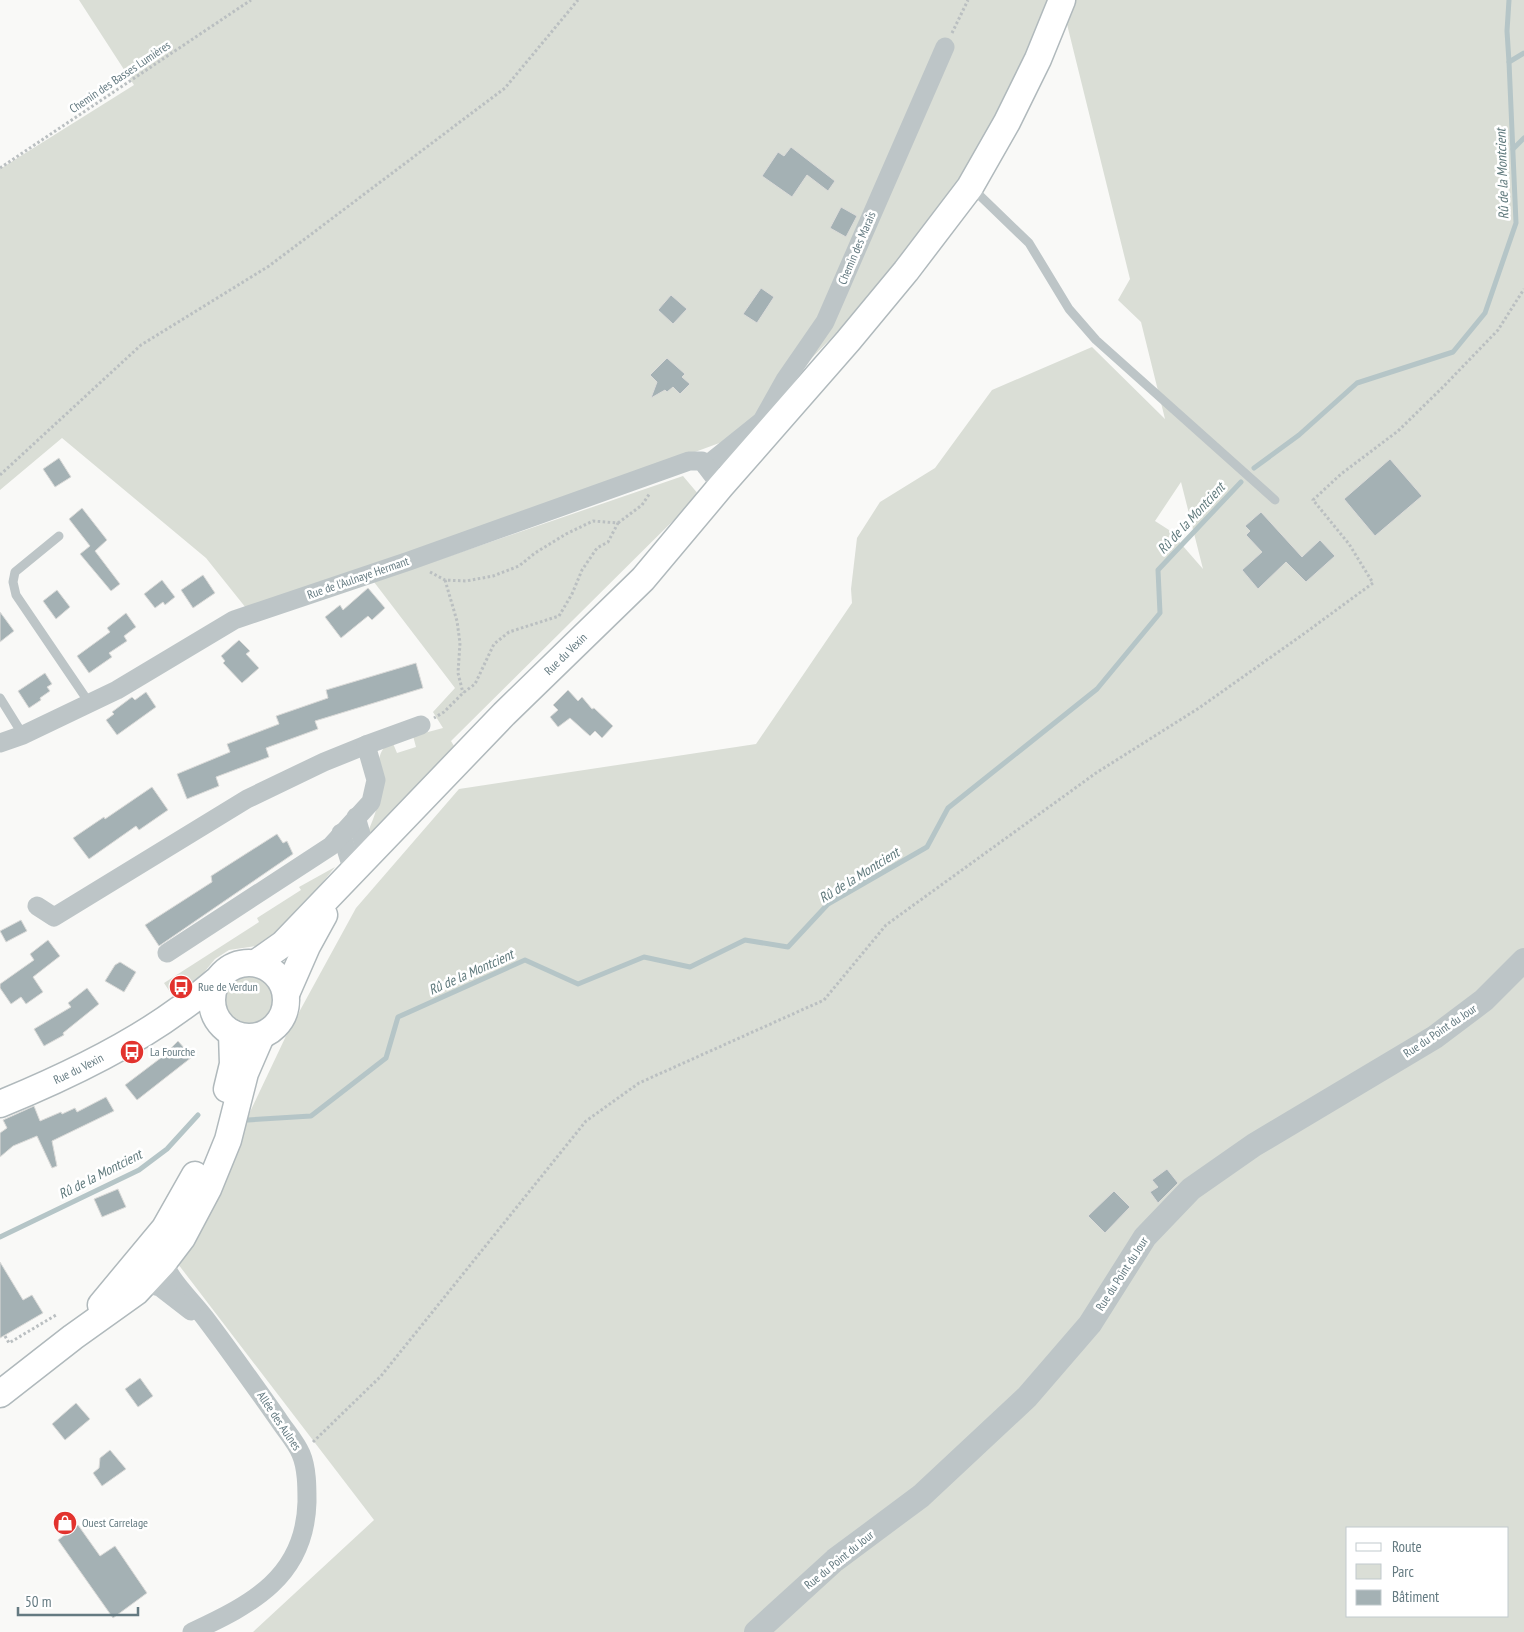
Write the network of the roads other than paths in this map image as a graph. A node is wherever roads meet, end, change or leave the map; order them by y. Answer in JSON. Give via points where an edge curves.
{"nodes":[{"id":1,"x":1062,"y":0,"type":"edge"},
{"id":2,"x":944,"y":47,"type":"road end"},
{"id":3,"x":970,"y":187,"type":"junction"},
{"id":4,"x":777,"y":410,"type":"junction"},
{"id":5,"x":714,"y":476,"type":"junction"},
{"id":6,"x":1274,"y":500,"type":"dead end"},
{"id":7,"x":60,"y":536,"type":"dead end"},
{"id":8,"x":0,"y":698,"type":"edge"},
{"id":9,"x":90,"y":704,"type":"junction"},
{"id":10,"x":421,"y":725,"type":"road end"},
{"id":11,"x":23,"y":735,"type":"junction"},
{"id":12,"x":0,"y":743,"type":"edge"},
{"id":13,"x":366,"y":745,"type":"junction"},
{"id":14,"x":356,"y":817,"type":"junction"},
{"id":15,"x":342,"y":833,"type":"junction"},
{"id":16,"x":354,"y":870,"type":"junction"},
{"id":17,"x":37,"y":906,"type":"dead end"},
{"id":18,"x":167,"y":953,"type":"dead end"},
{"id":19,"x":1524,"y":960,"type":"edge"},
{"id":20,"x":256,"y":963,"type":"junction"},
{"id":21,"x":216,"y":981,"type":"junction"},
{"id":22,"x":286,"y":994,"type":"junction"},
{"id":23,"x":179,"y":1010,"type":"junction"},
{"id":24,"x":224,"y":1026,"type":"junction"},
{"id":25,"x":261,"y":1036,"type":"junction"},
{"id":26,"x":0,"y":1104,"type":"edge"},
{"id":27,"x":160,"y":1234,"type":"junction"},
{"id":28,"x":163,"y":1263,"type":"junction"},
{"id":29,"x":145,"y":1283,"type":"junction"},
{"id":30,"x":208,"y":1320,"type":"junction"},
{"id":31,"x":73,"y":1338,"type":"junction"},
{"id":32,"x":0,"y":1394,"type":"edge"},
{"id":33,"x":192,"y":1632,"type":"edge"},
{"id":34,"x":756,"y":1632,"type":"edge"}],
"edges":[{"from":1,"to":3,"type":"main road","name":"Rue du Vexin","via":[[1038,59]]},
{"from":2,"to":4,"type":"street","name":"Chemin des Marais","via":[[825,322],[785,380]]},
{"from":3,"to":4,"type":"main road","name":"Rue du Vexin","via":[[906,271]]},
{"from":3,"to":6,"type":"lane","via":[[1030,243],[1069,309],[1096,340]]},
{"from":4,"to":5,"type":"main road","name":"Rue du Vexin"},
{"from":5,"to":9,"type":"street","name":"Rue de l'Aulnaye Hermant","via":[[702,461],[689,461],[234,620]]},
{"from":5,"to":16,"type":"main road","name":"Rue du Vexin","via":[[643,579],[504,714]]},
{"from":7,"to":9,"type":"lane","via":[[15,572],[13,582],[16,595]]},
{"from":8,"to":11,"type":"lane"},
{"from":9,"to":11,"type":"street","name":"Rue de l'Aulnaye Hermant"},
{"from":10,"to":13,"type":"street"},
{"from":11,"to":12,"type":"street","name":"Rue de l'Aulnaye Hermant"},
{"from":13,"to":14,"type":"street","via":[[376,780],[371,802]]},
{"from":13,"to":17,"type":"street","via":[[247,799],[54,917]]},
{"from":14,"to":15,"type":"street"},
{"from":14,"to":16,"type":"street"},
{"from":15,"to":16,"type":"street"},
{"from":15,"to":18,"type":"street","via":[[331,846]]},
{"from":16,"to":20,"type":"main road","via":[[283,944]]},
{"from":16,"to":22,"type":"main road","via":[[306,946]]},
{"from":19,"to":34,"type":"street","name":"Rue du Point du Jour","via":[[1484,1000],[1435,1037],[1254,1145],[1190,1189],[1145,1237],[1090,1324],[1027,1397],[921,1496],[835,1560]]},
{"from":20,"to":21,"type":"main road","via":[[229,968]]},
{"from":20,"to":22,"type":"main road","via":[[276,974]]},
{"from":21,"to":23,"type":"main road","name":"Rue du Vexin"},
{"from":21,"to":24,"type":"main road","via":[[212,1006]]},
{"from":22,"to":25,"type":"main road","via":[[285,1010],[278,1024]]},
{"from":23,"to":24,"type":"main road"},
{"from":23,"to":26,"type":"main road","name":"Rue du Vexin","via":[[89,1064]]},
{"from":24,"to":25,"type":"main road","via":[[241,1037]]},
{"from":24,"to":27,"type":"main road","via":[[233,1064],[221,1112],[192,1182]]},
{"from":25,"to":28,"type":"main road","via":[[245,1073],[228,1140],[208,1189],[182,1238]]},
{"from":27,"to":28,"type":"street","name":"Allée des Aulnes"},
{"from":27,"to":31,"type":"main road"},
{"from":28,"to":29,"type":"main road"},
{"from":28,"to":30,"type":"street","name":"Allée des Aulnes"},
{"from":29,"to":30,"type":"street","name":"Allée des Aulnes","via":[[160,1287]]},
{"from":29,"to":31,"type":"main road"},
{"from":30,"to":33,"type":"street","name":"Allée des Aulnes","via":[[301,1454],[307,1516],[303,1536],[280,1577],[255,1599]]},
{"from":31,"to":32,"type":"main road"}]}
